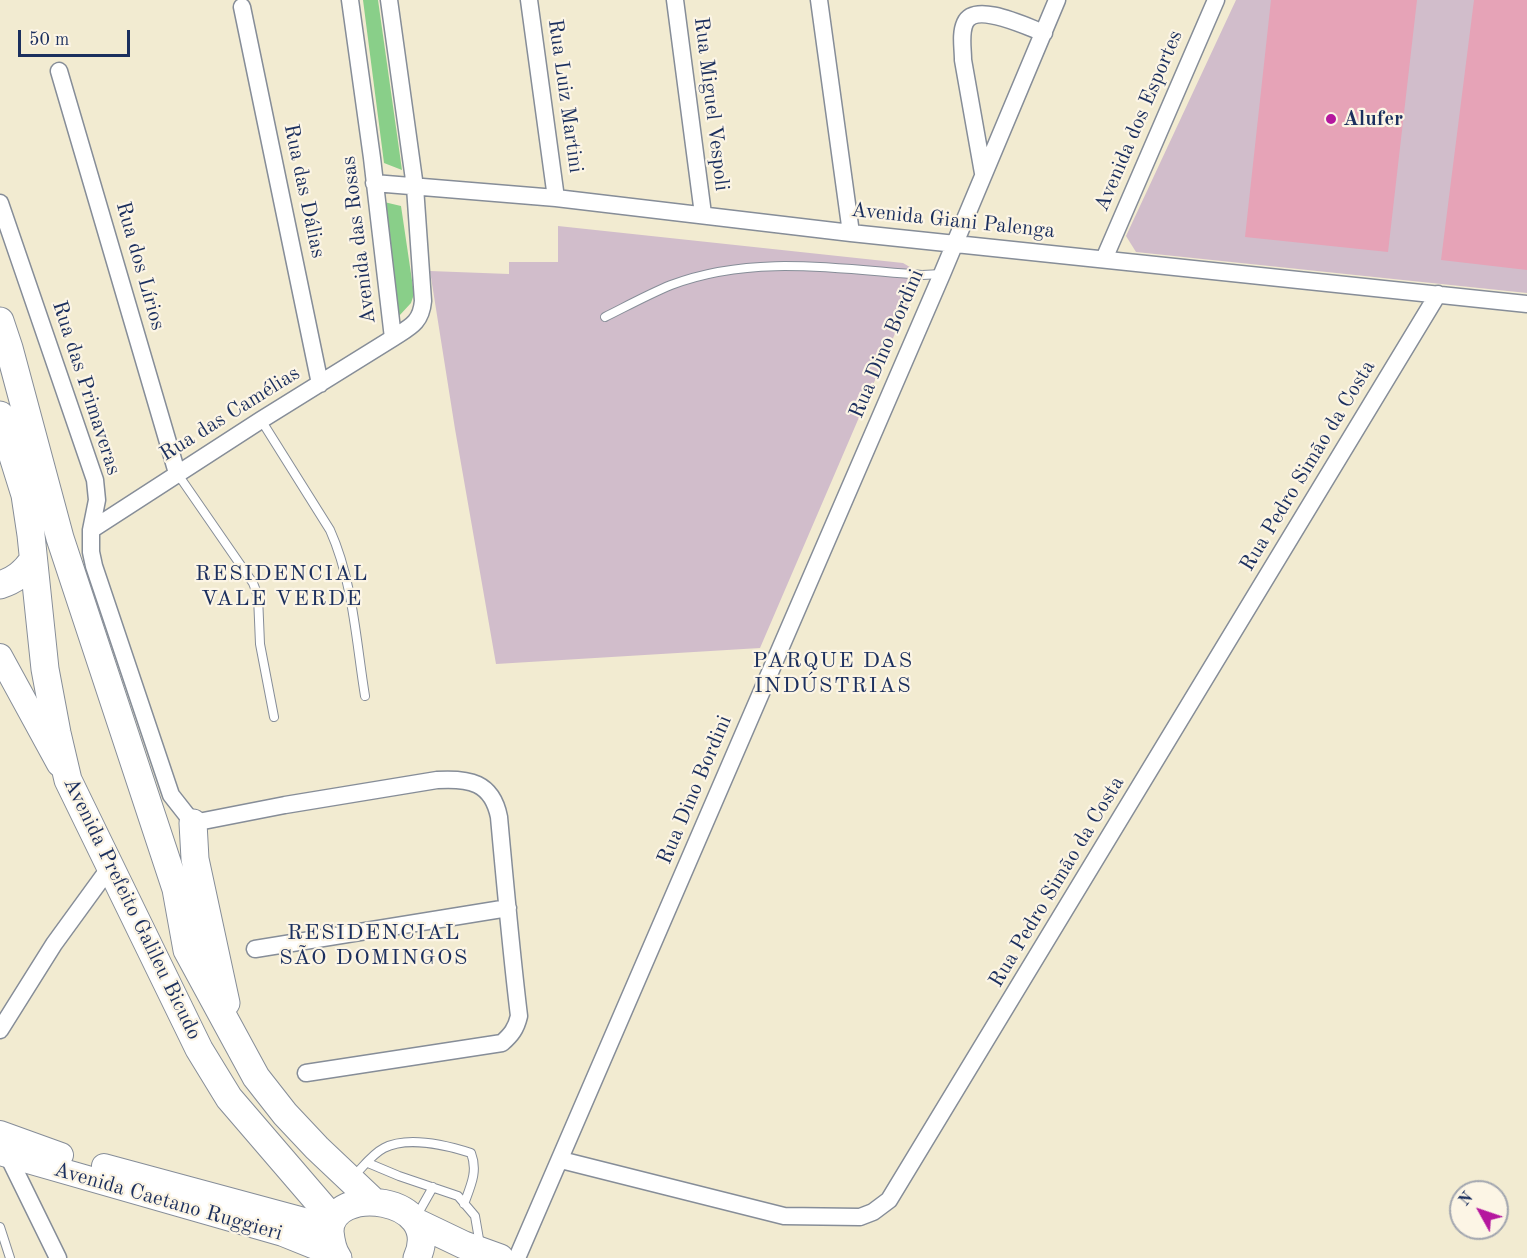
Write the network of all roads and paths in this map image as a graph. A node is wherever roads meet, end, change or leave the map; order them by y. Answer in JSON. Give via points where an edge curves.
{"nodes":[{"id":1,"x":350,"y":0,"type":"edge"},
{"id":2,"x":388,"y":0,"type":"edge"},
{"id":3,"x":529,"y":0,"type":"edge"},
{"id":4,"x":675,"y":0,"type":"edge"},
{"id":5,"x":819,"y":0,"type":"edge"},
{"id":6,"x":1057,"y":0,"type":"edge"},
{"id":7,"x":1216,"y":0,"type":"edge"},
{"id":8,"x":242,"y":7,"type":"dead end"},
{"id":9,"x":1044,"y":33,"type":"junction"},
{"id":10,"x":59,"y":71,"type":"dead end"},
{"id":11,"x":983,"y":174,"type":"junction"},
{"id":12,"x":374,"y":183,"type":"junction"},
{"id":13,"x":416,"y":187,"type":"junction"},
{"id":14,"x":556,"y":198,"type":"junction"},
{"id":15,"x":0,"y":203,"type":"edge"},
{"id":16,"x":703,"y":214,"type":"junction"},
{"id":17,"x":851,"y":233,"type":"junction"},
{"id":18,"x":955,"y":243,"type":"junction"},
{"id":19,"x":1104,"y":259,"type":"junction"},
{"id":20,"x":942,"y":274,"type":"junction"},
{"id":21,"x":1438,"y":294,"type":"junction"},
{"id":22,"x":1527,"y":304,"type":"edge"},
{"id":23,"x":605,"y":316,"type":"dead end"},
{"id":24,"x":0,"y":321,"type":"edge"},
{"id":25,"x":393,"y":338,"type":"junction"},
{"id":26,"x":320,"y":384,"type":"junction"},
{"id":27,"x":0,"y":415,"type":"edge"},
{"id":28,"x":261,"y":420,"type":"junction"},
{"id":29,"x":177,"y":473,"type":"junction"},
{"id":30,"x":91,"y":530,"type":"junction"},
{"id":31,"x":33,"y":560,"type":"junction"},
{"id":32,"x":0,"y":585,"type":"edge"},
{"id":33,"x":0,"y":656,"type":"edge"},
{"id":34,"x":365,"y":696,"type":"dead end"},
{"id":35,"x":274,"y":717,"type":"dead end"},
{"id":36,"x":68,"y":780,"type":"junction"},
{"id":37,"x":193,"y":823,"type":"junction"},
{"id":38,"x":110,"y":867,"type":"junction"},
{"id":39,"x":508,"y":908,"type":"junction"},
{"id":40,"x":255,"y":949,"type":"dead end"},
{"id":41,"x":0,"y":1029,"type":"edge"},
{"id":42,"x":234,"y":1039,"type":"junction"},
{"id":43,"x":306,"y":1072,"type":"dead end"},
{"id":44,"x":3,"y":1147,"type":"edge"},
{"id":45,"x":561,"y":1160,"type":"junction"},
{"id":46,"x":359,"y":1171,"type":"junction"},
{"id":47,"x":433,"y":1187,"type":"junction"},
{"id":48,"x":372,"y":1200,"type":"junction"},
{"id":49,"x":464,"y":1204,"type":"junction"},
{"id":50,"x":416,"y":1221,"type":"junction"},
{"id":51,"x":332,"y":1223,"type":"junction"},
{"id":52,"x":0,"y":1227,"type":"edge"},
{"id":53,"x":490,"y":1254,"type":"edge"},
{"id":54,"x":337,"y":1256,"type":"edge"},
{"id":55,"x":10,"y":1258,"type":"edge"},
{"id":56,"x":58,"y":1258,"type":"edge"},
{"id":57,"x":417,"y":1258,"type":"edge"},
{"id":58,"x":517,"y":1258,"type":"edge"}],
"edges":[{"from":1,"to":12,"type":"street","name":"Avenida das Rosas"},
{"from":2,"to":13,"type":"street","name":"Avenida das Rosas"},
{"from":3,"to":14,"type":"street","name":"Rua Luiz Martini"},
{"from":4,"to":16,"type":"street","name":"Rua Miguel Vespoli"},
{"from":5,"to":17,"type":"street"},
{"from":6,"to":9,"type":"street","name":"Rua Dino Bordini"},
{"from":7,"to":19,"type":"street","name":"Avenida dos Esportes"},
{"from":8,"to":26,"type":"street","name":"Rua das Dálias"},
{"from":9,"to":11,"type":"street","name":"Rua Dino Bordini"},
{"from":9,"to":11,"type":"street","via":[[990,14],[978,13],[966,22],[963,60]]},
{"from":10,"to":29,"type":"street","name":"Rua dos Lírios"},
{"from":11,"to":18,"type":"street","name":"Rua Dino Bordini"},
{"from":12,"to":13,"type":"street","name":"Avenida Giani Palenga"},
{"from":12,"to":25,"type":"street","name":"Avenida das Rosas"},
{"from":13,"to":14,"type":"street","name":"Avenida Giani Palenga"},
{"from":13,"to":25,"type":"street","name":"Avenida das Rosas","via":[[422,308],[414,324]]},
{"from":14,"to":16,"type":"street","name":"Avenida Giani Palenga"},
{"from":15,"to":30,"type":"street","name":"Rua das Primaveras","via":[[94,480],[97,501]]},
{"from":16,"to":17,"type":"street","name":"Avenida Giani Palenga"},
{"from":17,"to":18,"type":"street","name":"Avenida Giani Palenga"},
{"from":18,"to":19,"type":"street","name":"Avenida Giani Palenga"},
{"from":18,"to":20,"type":"street","name":"Rua Dino Bordini"},
{"from":19,"to":21,"type":"street","name":"Avenida Giani Palenga"},
{"from":20,"to":23,"type":"lane","via":[[794,265],[752,267],[672,285]]},
{"from":20,"to":45,"type":"street","name":"Rua Dino Bordini"},
{"from":21,"to":22,"type":"street","name":"Avenida Giani Palenga"},
{"from":21,"to":45,"type":"street","name":"Rua Pedro Simão da Costa","via":[[889,1200],[860,1217],[784,1216]]},
{"from":24,"to":42,"type":"main road","via":[[60,538],[176,889],[188,950]]},
{"from":25,"to":26,"type":"street","name":"Rua das Camélias"},
{"from":26,"to":28,"type":"street","name":"Rua das Camélias"},
{"from":27,"to":31,"type":"main road","name":"Avenida Prefeito Galileu Bicudo","via":[[25,495]]},
{"from":28,"to":29,"type":"street","name":"Rua das Camélias"},
{"from":28,"to":34,"type":"lane","via":[[338,549],[346,575]]},
{"from":29,"to":30,"type":"street","name":"Rua das Camélias"},
{"from":29,"to":35,"type":"lane","via":[[253,583]]},
{"from":30,"to":37,"type":"street","name":"Rua das Primaveras","via":[[94,566],[171,795]]},
{"from":31,"to":32,"type":"main road","via":[[14,580]]},
{"from":31,"to":36,"type":"main road","name":"Avenida Prefeito Galileu Bicudo","via":[[45,669]]},
{"from":33,"to":36,"type":"main road"},
{"from":36,"to":38,"type":"main road","name":"Avenida Prefeito Galileu Bicudo"},
{"from":37,"to":39,"type":"street","via":[[437,780],[473,782],[487,791],[500,817]]},
{"from":37,"to":42,"type":"main road","via":[[195,859]]},
{"from":38,"to":41,"type":"street","via":[[54,944]]},
{"from":38,"to":51,"type":"main road","name":"Avenida Prefeito Galileu Bicudo","via":[[194,1040],[229,1098]]},
{"from":39,"to":40,"type":"street"},
{"from":39,"to":43,"type":"street","via":[[519,1016],[511,1035],[501,1043]]},
{"from":42,"to":46,"type":"main road","via":[[256,1077],[285,1114]]},
{"from":44,"to":51,"type":"main road","name":"Avenida Caetano Ruggieri","via":[[52,1152]]},
{"from":44,"to":54,"type":"main road","name":"Avenida Caetano Ruggieri","via":[[283,1234]]},
{"from":44,"to":56,"type":"street"},
{"from":45,"to":58,"type":"street","name":"Rua Dino Bordini"},
{"from":46,"to":47,"type":"lane","via":[[399,1176]]},
{"from":46,"to":48,"type":"main road"},
{"from":46,"to":49,"type":"lane","via":[[382,1149],[401,1142],[450,1146],[471,1153],[476,1165]]},
{"from":47,"to":49,"type":"lane","via":[[458,1196]]},
{"from":47,"to":50,"type":"lane"},
{"from":48,"to":50,"type":"main road","via":[[396,1207]]},
{"from":48,"to":51,"type":"main road","via":[[343,1210]]},
{"from":49,"to":53,"type":"lane","via":[[475,1216]]},
{"from":50,"to":53,"type":"main road"},
{"from":50,"to":57,"type":"main road","via":[[422,1239]]},
{"from":51,"to":54,"type":"main road","via":[[331,1241]]},
{"from":52,"to":55,"type":"lane"}]}
